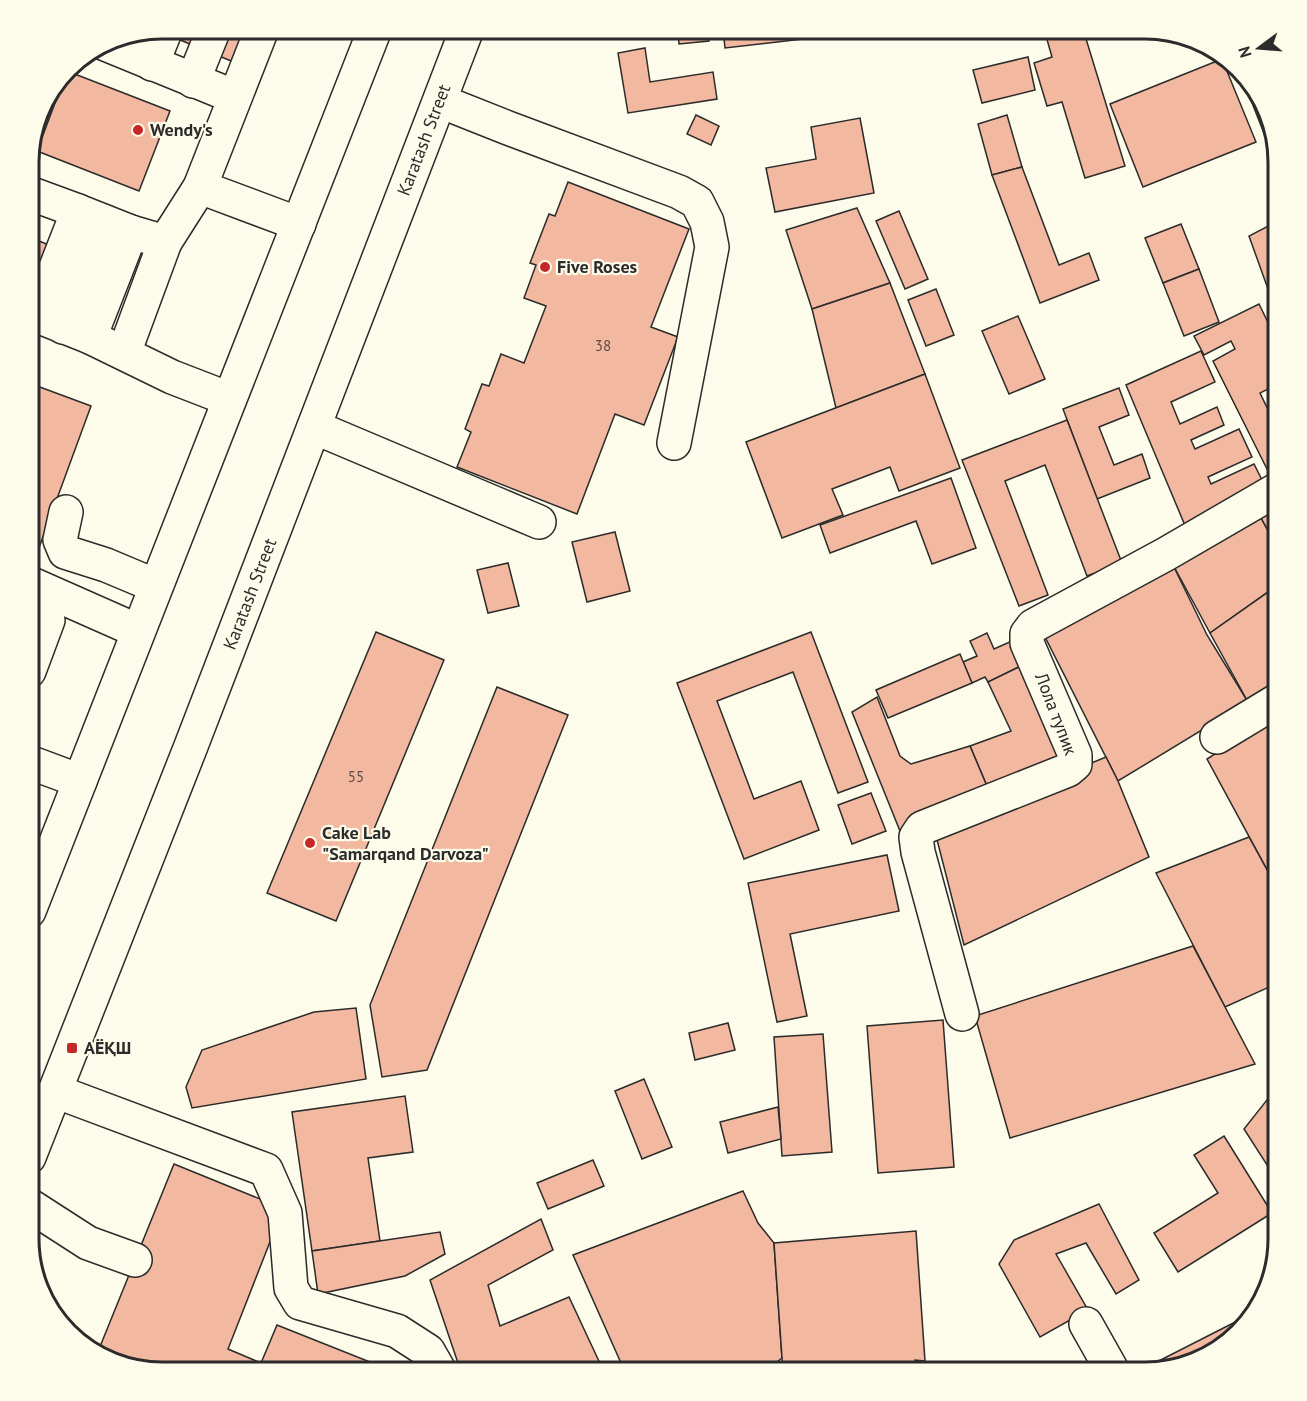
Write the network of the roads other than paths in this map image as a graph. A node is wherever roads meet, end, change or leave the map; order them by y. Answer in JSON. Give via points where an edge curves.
{"nodes":[{"id":1,"x":163,"y":39,"type":"edge"},
{"id":2,"x":179,"y":39,"type":"edge"},
{"id":3,"x":195,"y":39,"type":"edge"},
{"id":4,"x":212,"y":39,"type":"edge"},
{"id":5,"x":228,"y":39,"type":"edge"},
{"id":6,"x":371,"y":39,"type":"edge"},
{"id":7,"x":463,"y":39,"type":"edge"},
{"id":8,"x":156,"y":62,"type":"edge"},
{"id":9,"x":440,"y":101,"type":"junction"},
{"id":10,"x":200,"y":187,"type":"junction"},
{"id":11,"x":39,"y":197,"type":"edge"},
{"id":12,"x":105,"y":222,"type":"junction"},
{"id":13,"x":299,"y":224,"type":"junction"},
{"id":14,"x":165,"y":242,"type":"junction"},
{"id":15,"x":55,"y":323,"type":"edge"},
{"id":16,"x":124,"y":353,"type":"junction"},
{"id":17,"x":229,"y":399,"type":"junction"},
{"id":18,"x":314,"y":427,"type":"junction"},
{"id":19,"x":674,"y":443,"type":"dead end"},
{"id":20,"x":1268,"y":495,"type":"edge"},
{"id":21,"x":66,"y":512,"type":"dead end"},
{"id":22,"x":539,"y":522,"type":"dead end"},
{"id":23,"x":156,"y":586,"type":"junction"},
{"id":24,"x":39,"y":587,"type":"edge"},
{"id":25,"x":48,"y":620,"type":"dead end"},
{"id":26,"x":138,"y":632,"type":"junction"},
{"id":27,"x":39,"y":644,"type":"edge"},
{"id":28,"x":1268,"y":706,"type":"edge"},
{"id":29,"x":1217,"y":738,"type":"dead end"},
{"id":30,"x":39,"y":766,"type":"edge"},
{"id":31,"x":80,"y":781,"type":"junction"},
{"id":32,"x":39,"y":886,"type":"edge"},
{"id":33,"x":962,"y":1014,"type":"dead end"},
{"id":34,"x":55,"y":1091,"type":"junction"},
{"id":35,"x":39,"y":1130,"type":"edge"},
{"id":36,"x":39,"y":1212,"type":"edge"},
{"id":37,"x":135,"y":1260,"type":"dead end"},
{"id":38,"x":1086,"y":1324,"type":"dead end"},
{"id":39,"x":434,"y":1362,"type":"edge"},
{"id":40,"x":1107,"y":1362,"type":"edge"}],
"edges":[{"from":1,"to":8,"type":"main road"},
{"from":2,"to":8,"type":"main road"},
{"from":3,"to":8,"type":"main road"},
{"from":4,"to":8,"type":"main road"},
{"from":5,"to":8,"type":"main road"},
{"from":6,"to":13,"type":"main road"},
{"from":7,"to":9,"type":"main road","name":"Karatash Street"},
{"from":8,"to":10,"type":"main road"},
{"from":9,"to":18,"type":"main road","name":"Karatash Street"},
{"from":9,"to":19,"type":"main road","via":[[697,202],[707,222],[712,247]]},
{"from":10,"to":13,"type":"main road"},
{"from":10,"to":14,"type":"main road"},
{"from":11,"to":12,"type":"main road"},
{"from":12,"to":14,"type":"main road"},
{"from":12,"to":15,"type":"main road"},
{"from":12,"to":15,"type":"main road"},
{"from":13,"to":17,"type":"main road"},
{"from":14,"to":16,"type":"main road"},
{"from":15,"to":16,"type":"main road"},
{"from":16,"to":17,"type":"main road"},
{"from":17,"to":23,"type":"main road"},
{"from":18,"to":22,"type":"main road"},
{"from":18,"to":34,"type":"main road","name":"Karatash Street"},
{"from":20,"to":33,"type":"main road","name":"Лола тупик","via":[[1033,626],[1027,634],[1027,643],[1075,755],[1074,764],[1068,770],[922,828],[916,837]]},
{"from":21,"to":23,"type":"main road","via":[[60,540],[65,552]]},
{"from":23,"to":26,"type":"main road"},
{"from":24,"to":26,"type":"main road"},
{"from":25,"to":27,"type":"main road"},
{"from":26,"to":31,"type":"main road"},
{"from":28,"to":29,"type":"main road"},
{"from":30,"to":31,"type":"main road"},
{"from":31,"to":32,"type":"main road"},
{"from":34,"to":35,"type":"main road","name":"Karatash Street"},
{"from":34,"to":39,"type":"main road","via":[[266,1170],[285,1213],[291,1288],[300,1303],[398,1331],[428,1351]]},
{"from":36,"to":37,"type":"main road","via":[[88,1243]]},
{"from":38,"to":40,"type":"main road"}]}
